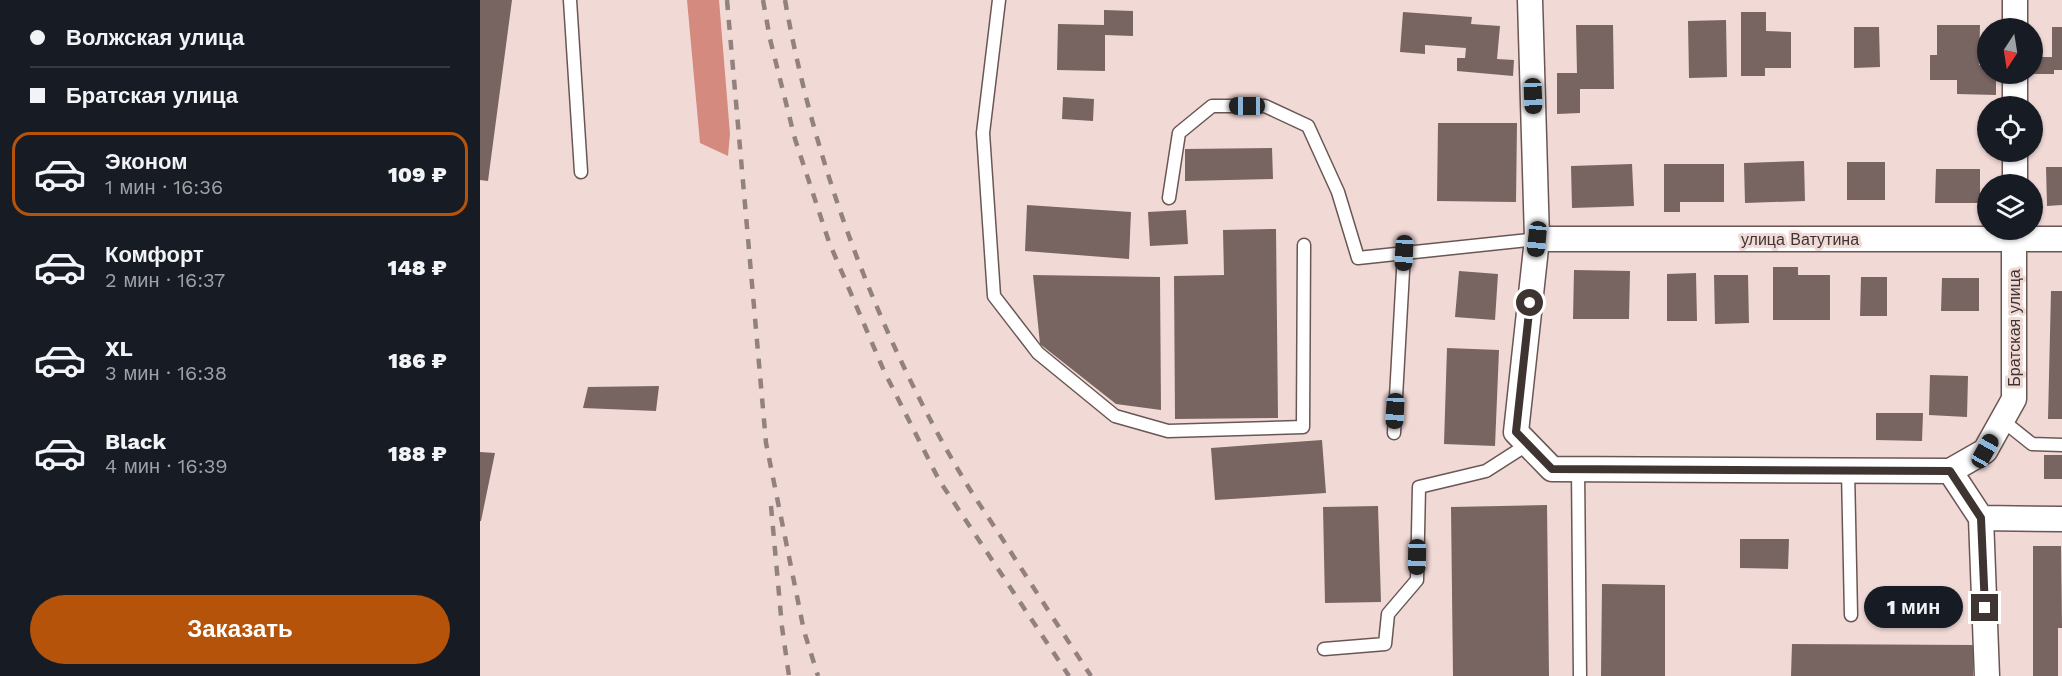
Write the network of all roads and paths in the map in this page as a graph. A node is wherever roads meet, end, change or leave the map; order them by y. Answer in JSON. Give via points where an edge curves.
{"nodes":[{"id":1,"x":570,"y":0,"type":"edge"},
{"id":2,"x":999,"y":0,"type":"edge"},
{"id":3,"x":1530,"y":0,"type":"edge"},
{"id":4,"x":2015,"y":0,"type":"edge"},
{"id":5,"x":2015,"y":18,"type":"edge"},
{"id":6,"x":581,"y":172,"type":"dead end"},
{"id":7,"x":1169,"y":198,"type":"dead end"},
{"id":8,"x":1977,"y":235,"type":"edge"},
{"id":9,"x":2043,"y":237,"type":"edge"},
{"id":10,"x":1537,"y":239,"type":"junction"},
{"id":11,"x":2062,"y":239,"type":"edge"},
{"id":12,"x":2014,"y":240,"type":"edge"},
{"id":13,"x":1304,"y":245,"type":"dead end"},
{"id":14,"x":1404,"y":253,"type":"junction"},
{"id":15,"x":2002,"y":420,"type":"junction"},
{"id":16,"x":1394,"y":433,"type":"dead end"},
{"id":17,"x":1522,"y":438,"type":"junction"},
{"id":18,"x":2062,"y":445,"type":"edge"},
{"id":19,"x":1578,"y":469,"type":"junction"},
{"id":20,"x":1848,"y":470,"type":"junction"},
{"id":21,"x":1950,"y":471,"type":"junction"},
{"id":22,"x":1981,"y":518,"type":"junction"},
{"id":23,"x":2062,"y":519,"type":"edge"},
{"id":24,"x":1851,"y":615,"type":"dead end"},
{"id":25,"x":1324,"y":649,"type":"dead end"},
{"id":26,"x":1580,"y":676,"type":"edge"},
{"id":27,"x":1987,"y":676,"type":"edge"}],
"edges":[{"from":1,"to":6,"type":"lane"},
{"from":2,"to":13,"type":"lane","via":[[983,133],[994,296],[1038,353],[1115,416],[1168,431],[1303,427]]},
{"from":3,"to":10,"type":"street"},
{"from":4,"to":5,"type":"street"},
{"from":7,"to":14,"type":"lane","via":[[1179,133],[1212,106],[1265,106],[1308,126],[1338,192],[1358,258]]},
{"from":8,"to":10,"type":"street","name":"улица Ватутина"},
{"from":9,"to":11,"type":"street","name":"улица Ватутина"},
{"from":10,"to":14,"type":"lane"},
{"from":10,"to":17,"type":"street"},
{"from":12,"to":15,"type":"street","name":"Братская улица","via":[[2014,399]]},
{"from":14,"to":16,"type":"lane"},
{"from":15,"to":18,"type":"lane","via":[[2032,444]]},
{"from":15,"to":21,"type":"street","name":"Братская улица","via":[[1985,451]]},
{"from":17,"to":19,"type":"street","via":[[1552,469]]},
{"from":17,"to":25,"type":"lane","via":[[1486,471],[1419,487],[1417,580],[1388,615],[1385,644]]},
{"from":19,"to":20,"type":"street"},
{"from":19,"to":26,"type":"lane"},
{"from":20,"to":21,"type":"street"},
{"from":20,"to":24,"type":"lane"},
{"from":21,"to":22,"type":"street"},
{"from":22,"to":23,"type":"street"},
{"from":22,"to":27,"type":"street"}]}
